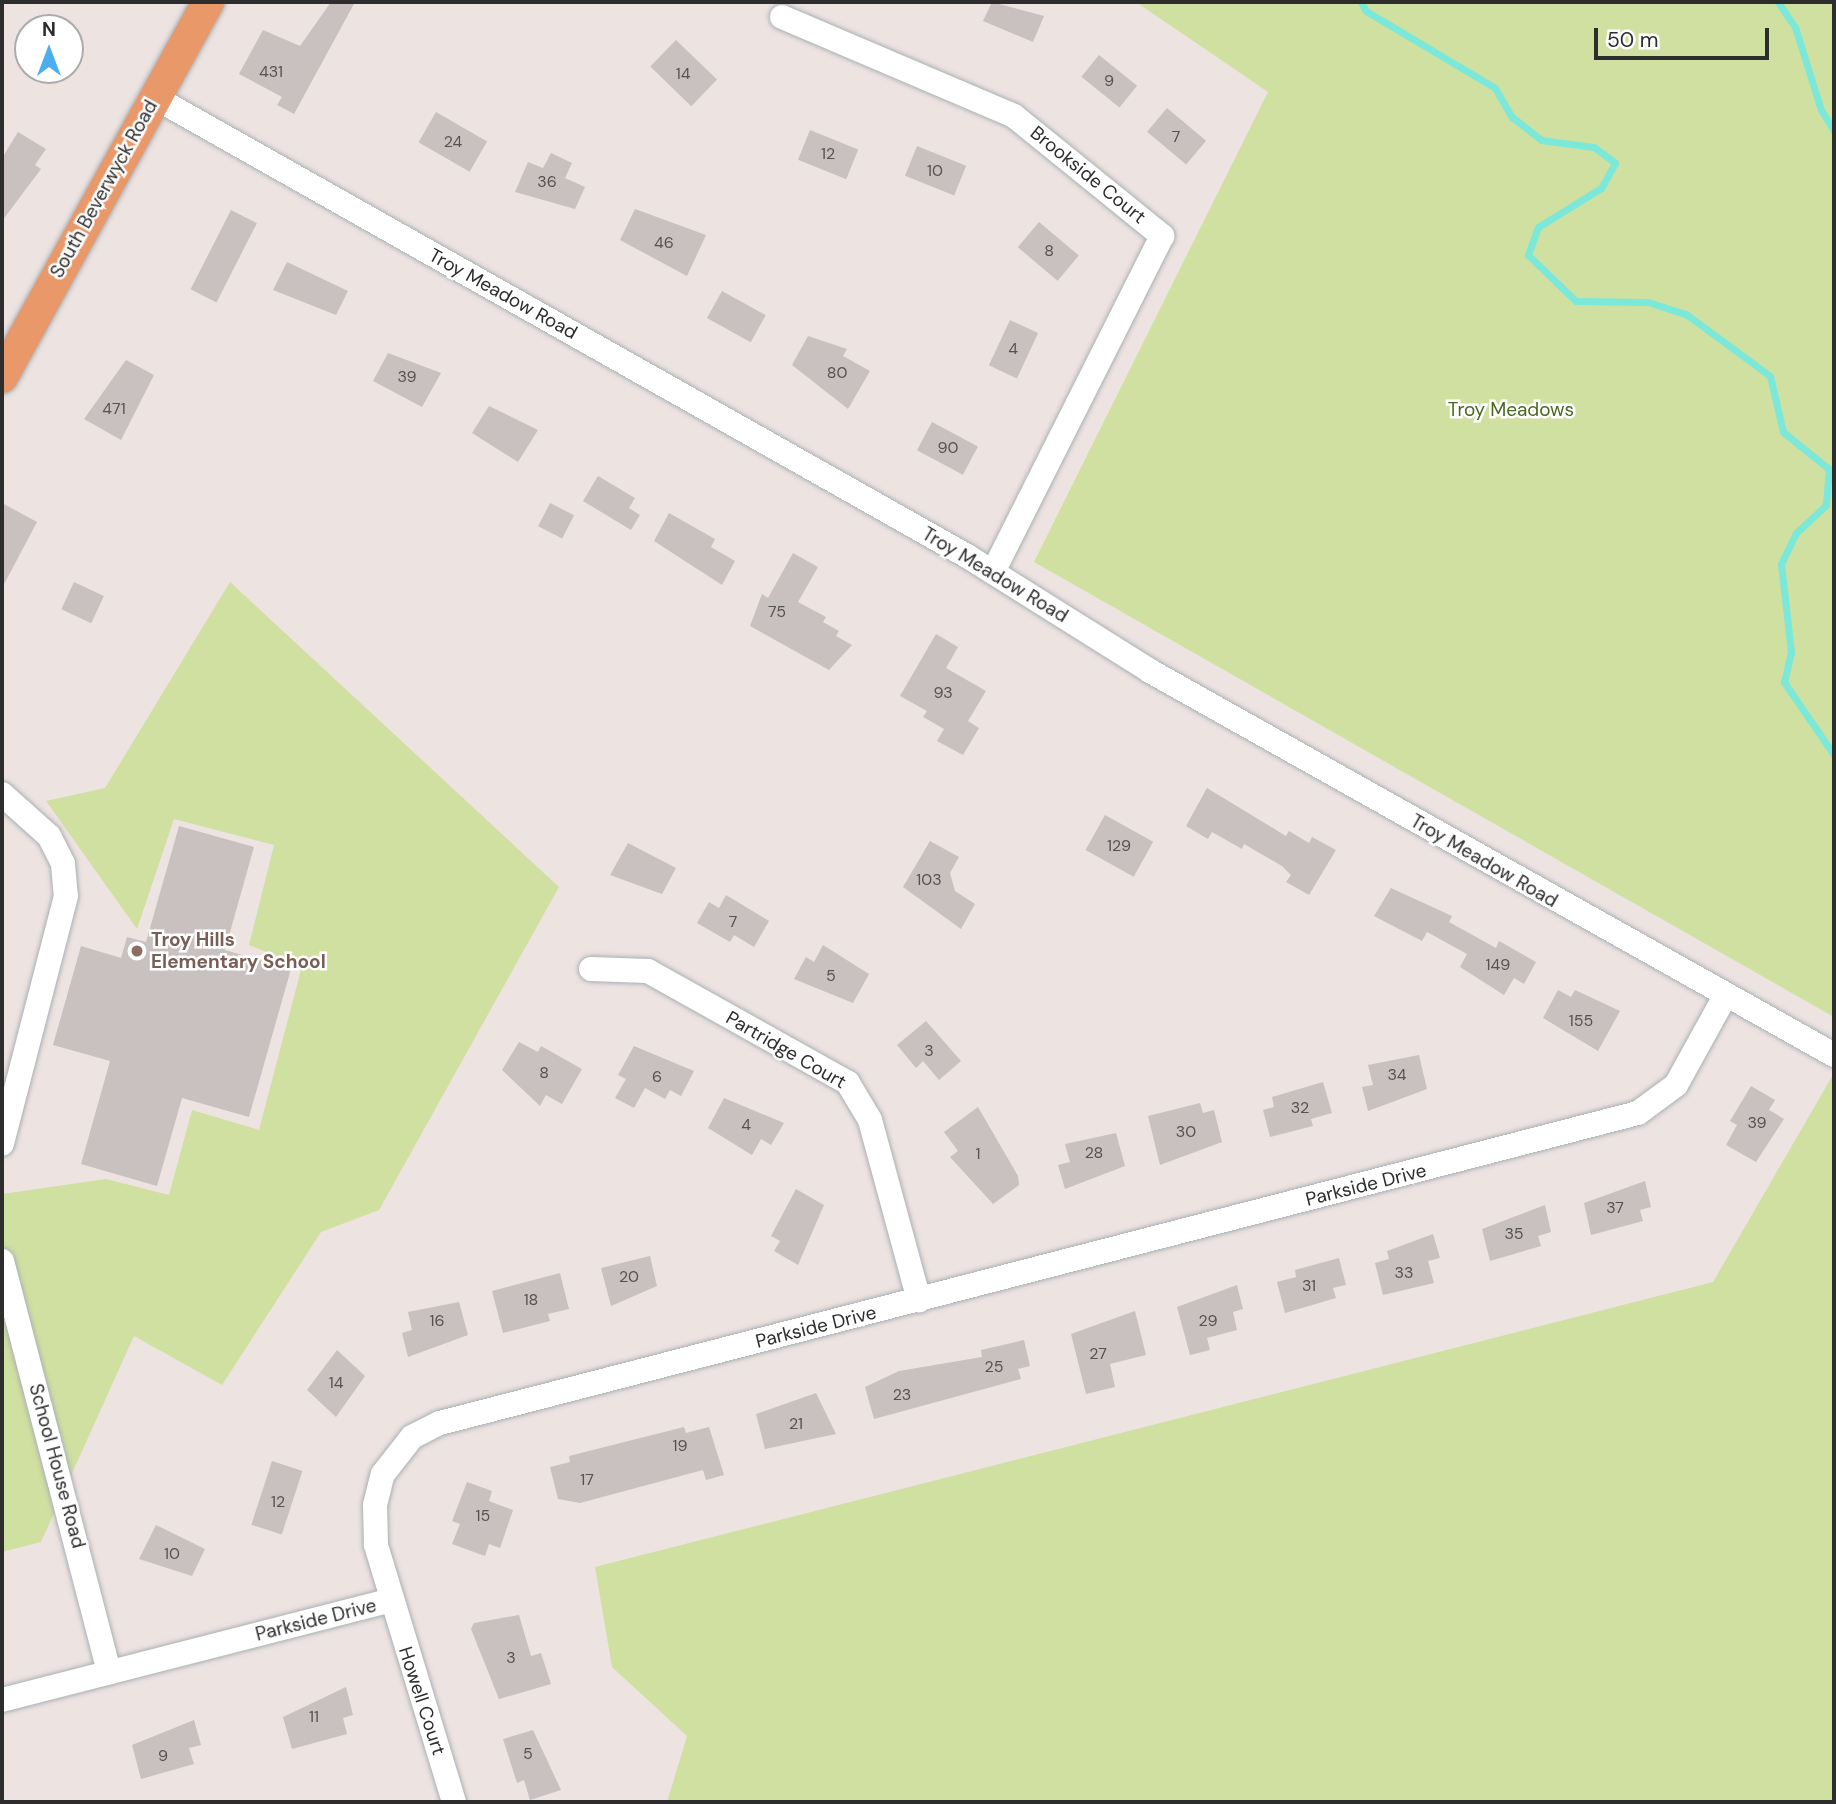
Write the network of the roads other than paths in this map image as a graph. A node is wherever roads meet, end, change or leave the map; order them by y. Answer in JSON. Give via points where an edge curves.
{"nodes":[{"id":1,"x":208,"y":2,"type":"edge"},
{"id":2,"x":782,"y":17,"type":"dead end"},
{"id":3,"x":154,"y":97,"type":"junction"},
{"id":4,"x":2,"y":377,"type":"edge"},
{"id":5,"x":993,"y":572,"type":"junction"},
{"id":6,"x":2,"y":794,"type":"edge"},
{"id":7,"x":591,"y":969,"type":"dead end"},
{"id":8,"x":1724,"y":998,"type":"junction"},
{"id":9,"x":1834,"y":1055,"type":"edge"},
{"id":10,"x":2,"y":1144,"type":"edge"},
{"id":11,"x":2,"y":1261,"type":"edge"},
{"id":12,"x":919,"y":1300,"type":"junction"},
{"id":13,"x":388,"y":1601,"type":"junction"},
{"id":14,"x":109,"y":1672,"type":"junction"},
{"id":15,"x":2,"y":1700,"type":"edge"},
{"id":16,"x":454,"y":1802,"type":"edge"}],
"edges":[{"from":1,"to":3,"type":"main road","name":"South Beverwyck Road"},
{"from":2,"to":5,"type":"street","name":"Brookside Court","via":[[1014,116],[1163,236]]},
{"from":3,"to":4,"type":"main road","name":"South Beverwyck Road"},
{"from":3,"to":5,"type":"street","name":"Troy Meadow Road"},
{"from":5,"to":8,"type":"street","name":"Troy Meadow Road","via":[[1150,671]]},
{"from":6,"to":10,"type":"street","via":[[49,836],[65,880]]},
{"from":7,"to":12,"type":"street","name":"Partridge Court","via":[[648,971],[848,1083],[870,1120]]},
{"from":8,"to":9,"type":"street","name":"Troy Meadow Road"},
{"from":8,"to":12,"type":"street","name":"Parkside Drive","via":[[1676,1085],[1638,1113]]},
{"from":11,"to":14,"type":"street","name":"School House Road"},
{"from":12,"to":13,"type":"street","name":"Parkside Drive","via":[[426,1429],[390,1460],[374,1505]]},
{"from":13,"to":14,"type":"street","name":"Parkside Drive"},
{"from":13,"to":16,"type":"street","name":"Howell Court"},
{"from":14,"to":15,"type":"street","name":"Parkside Drive"}]}
